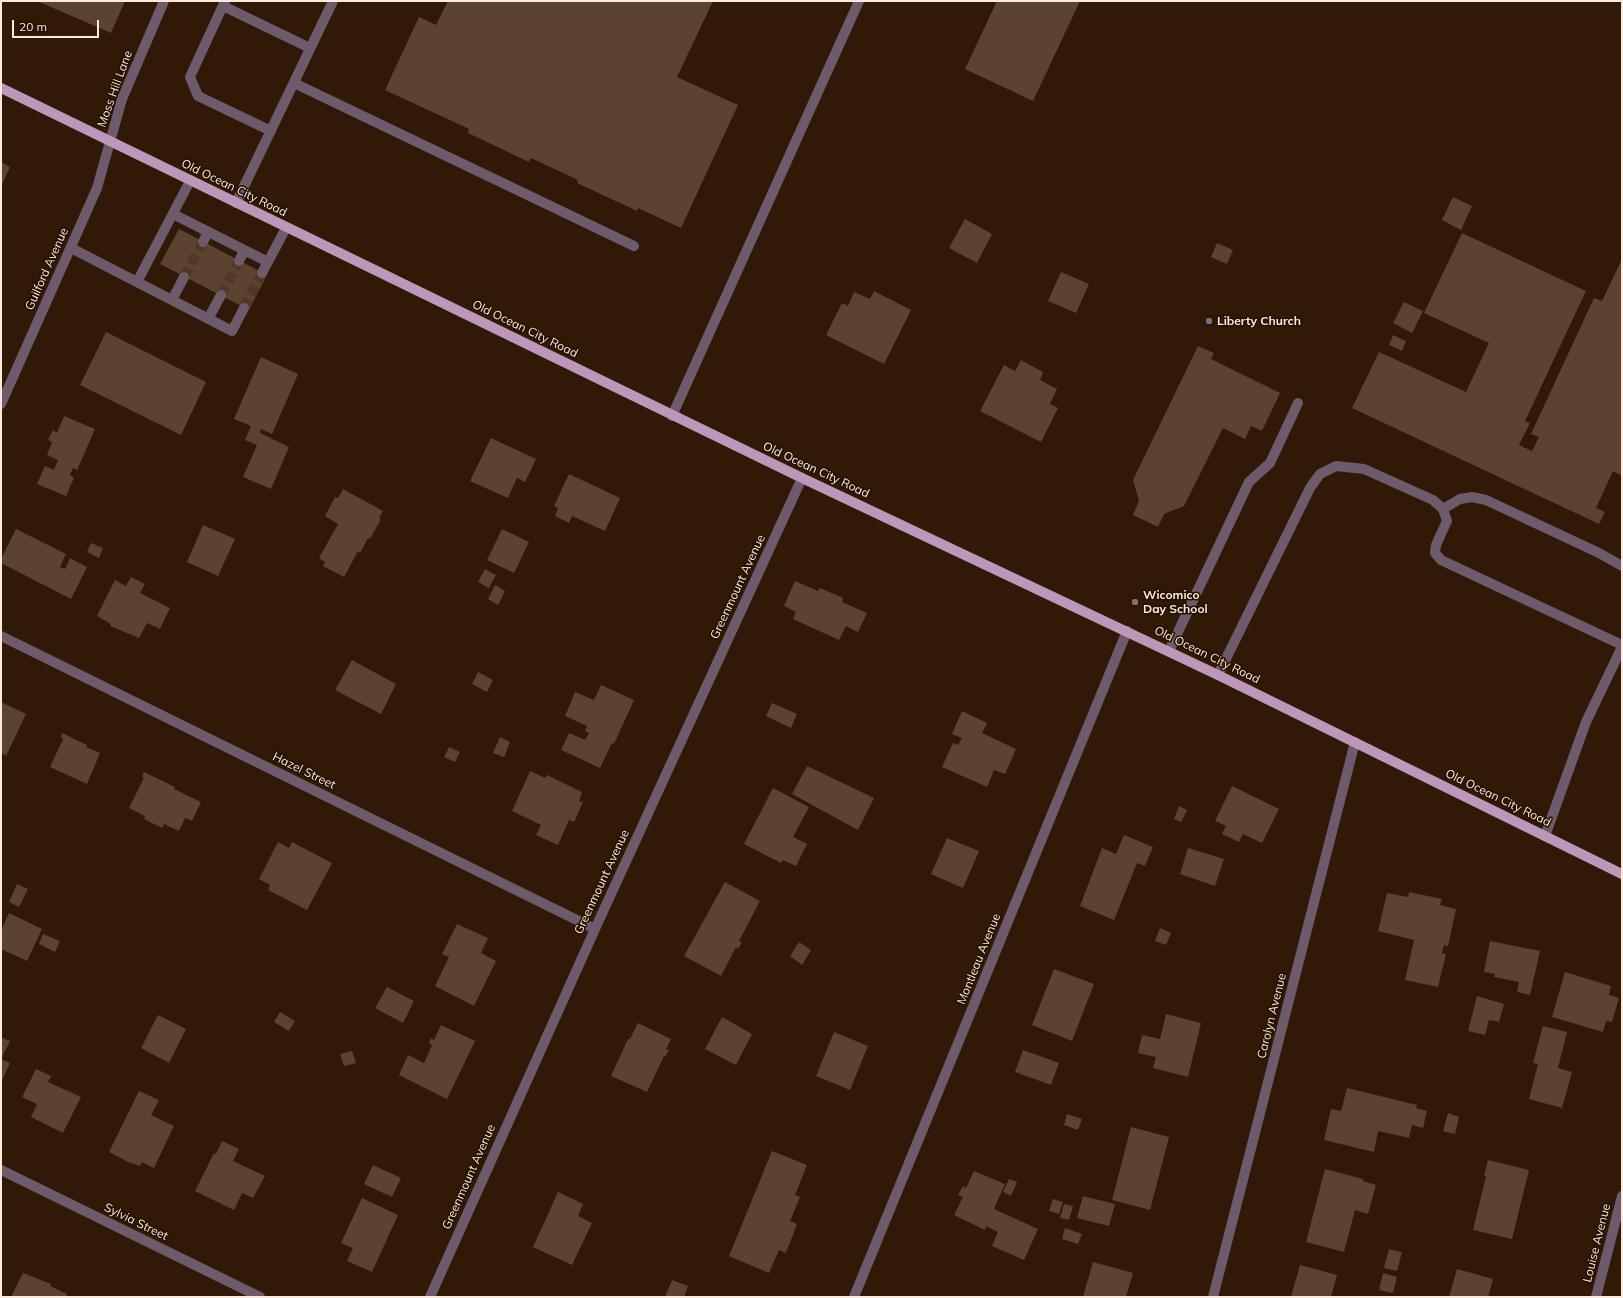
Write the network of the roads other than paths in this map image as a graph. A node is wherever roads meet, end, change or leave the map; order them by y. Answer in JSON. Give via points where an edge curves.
{"nodes":[{"id":1,"x":164,"y":1,"type":"edge"},
{"id":2,"x":333,"y":1,"type":"edge"},
{"id":3,"x":859,"y":1,"type":"edge"},
{"id":4,"x":224,"y":3,"type":"edge"},
{"id":5,"x":310,"y":48,"type":"junction"},
{"id":6,"x":294,"y":83,"type":"junction"},
{"id":7,"x":1,"y":88,"type":"edge"},
{"id":8,"x":271,"y":131,"type":"junction"},
{"id":9,"x":109,"y":141,"type":"junction"},
{"id":10,"x":190,"y":181,"type":"junction"},
{"id":11,"x":236,"y":203,"type":"junction"},
{"id":12,"x":173,"y":214,"type":"junction"},
{"id":13,"x":286,"y":228,"type":"junction"},
{"id":14,"x":208,"y":232,"type":"junction"},
{"id":15,"x":203,"y":242,"type":"tunnel mouth"},
{"id":16,"x":634,"y":246,"type":"dead end"},
{"id":17,"x":71,"y":248,"type":"junction"},
{"id":18,"x":244,"y":251,"type":"junction"},
{"id":19,"x":239,"y":261,"type":"tunnel mouth"},
{"id":20,"x":268,"y":262,"type":"junction"},
{"id":21,"x":262,"y":273,"type":"tunnel mouth"},
{"id":22,"x":184,"y":276,"type":"tunnel mouth"},
{"id":23,"x":137,"y":282,"type":"junction"},
{"id":24,"x":221,"y":295,"type":"tunnel mouth"},
{"id":25,"x":172,"y":300,"type":"junction"},
{"id":26,"x":244,"y":308,"type":"tunnel mouth"},
{"id":27,"x":208,"y":319,"type":"junction"},
{"id":28,"x":1298,"y":403,"type":"dead end"},
{"id":29,"x":1,"y":404,"type":"edge"},
{"id":30,"x":672,"y":416,"type":"junction"},
{"id":31,"x":802,"y":478,"type":"junction"},
{"id":32,"x":1443,"y":510,"type":"junction"},
{"id":33,"x":1622,"y":566,"type":"edge"},
{"id":34,"x":1127,"y":631,"type":"junction"},
{"id":35,"x":1,"y":636,"type":"edge"},
{"id":36,"x":1622,"y":646,"type":"edge"},
{"id":37,"x":1169,"y":651,"type":"junction"},
{"id":38,"x":1218,"y":675,"type":"junction"},
{"id":39,"x":1355,"y":742,"type":"junction"},
{"id":40,"x":1545,"y":836,"type":"junction"},
{"id":41,"x":1622,"y":874,"type":"edge"},
{"id":42,"x":595,"y":929,"type":"junction"},
{"id":43,"x":1,"y":1170,"type":"edge"},
{"id":44,"x":1622,"y":1196,"type":"edge"},
{"id":45,"x":260,"y":1297,"type":"edge"},
{"id":46,"x":430,"y":1297,"type":"edge"},
{"id":47,"x":854,"y":1297,"type":"edge"},
{"id":48,"x":1213,"y":1297,"type":"edge"},
{"id":49,"x":1596,"y":1297,"type":"edge"}],
"edges":[{"from":1,"to":9,"type":"street","name":"Moss Hill Lane","via":[[122,99]]},
{"from":2,"to":5,"type":"street"},
{"from":3,"to":30,"type":"street"},
{"from":4,"to":5,"type":"street"},
{"from":4,"to":8,"type":"street","via":[[190,77],[198,96]]},
{"from":5,"to":6,"type":"street"},
{"from":6,"to":8,"type":"street"},
{"from":6,"to":16,"type":"street"},
{"from":7,"to":9,"type":"main road","name":"Old Ocean City Road"},
{"from":8,"to":11,"type":"street"},
{"from":9,"to":10,"type":"main road","name":"Old Ocean City Road"},
{"from":9,"to":17,"type":"street","name":"Guilford Avenue","via":[[97,188]]},
{"from":10,"to":11,"type":"main road","name":"Old Ocean City Road"},
{"from":10,"to":12,"type":"street"},
{"from":11,"to":13,"type":"main road","name":"Old Ocean City Road"},
{"from":12,"to":14,"type":"street"},
{"from":12,"to":23,"type":"street"},
{"from":13,"to":20,"type":"street"},
{"from":13,"to":30,"type":"main road","name":"Old Ocean City Road"},
{"from":14,"to":15,"type":"street"},
{"from":14,"to":18,"type":"street"},
{"from":17,"to":23,"type":"street"},
{"from":17,"to":29,"type":"street","name":"Guilford Avenue"},
{"from":18,"to":19,"type":"street"},
{"from":18,"to":20,"type":"street"},
{"from":20,"to":21,"type":"street"},
{"from":22,"to":25,"type":"street"},
{"from":23,"to":25,"type":"street"},
{"from":24,"to":27,"type":"street"},
{"from":25,"to":27,"type":"street"},
{"from":26,"to":27,"type":"street","via":[[232,331]]},
{"from":28,"to":37,"type":"street","via":[[1270,463],[1249,482]]},
{"from":30,"to":31,"type":"main road","name":"Old Ocean City Road"},
{"from":31,"to":34,"type":"main road","name":"Old Ocean City Road"},
{"from":31,"to":42,"type":"street","name":"Greenmount Avenue"},
{"from":32,"to":33,"type":"street","via":[[1460,499],[1472,497],[1486,500]]},
{"from":32,"to":36,"type":"street","via":[[1447,520],[1435,553],[1441,560]]},
{"from":32,"to":38,"type":"street","via":[[1433,500],[1364,469],[1336,466],[1320,474],[1310,488]]},
{"from":34,"to":37,"type":"main road","name":"Old Ocean City Road"},
{"from":34,"to":47,"type":"street","name":"Montleau Avenue"},
{"from":35,"to":42,"type":"street","name":"Hazel Street"},
{"from":36,"to":40,"type":"street","via":[[1586,722]]},
{"from":37,"to":38,"type":"main road","name":"Old Ocean City Road"},
{"from":38,"to":39,"type":"main road","name":"Old Ocean City Road"},
{"from":39,"to":40,"type":"main road","name":"Old Ocean City Road"},
{"from":39,"to":48,"type":"street","name":"Carolyn Avenue"},
{"from":40,"to":41,"type":"main road","name":"Old Ocean City Road"},
{"from":42,"to":46,"type":"street","name":"Greenmount Avenue"},
{"from":43,"to":45,"type":"street","name":"Sylvia Street"},
{"from":44,"to":49,"type":"street","name":"Louise Avenue"}]}
